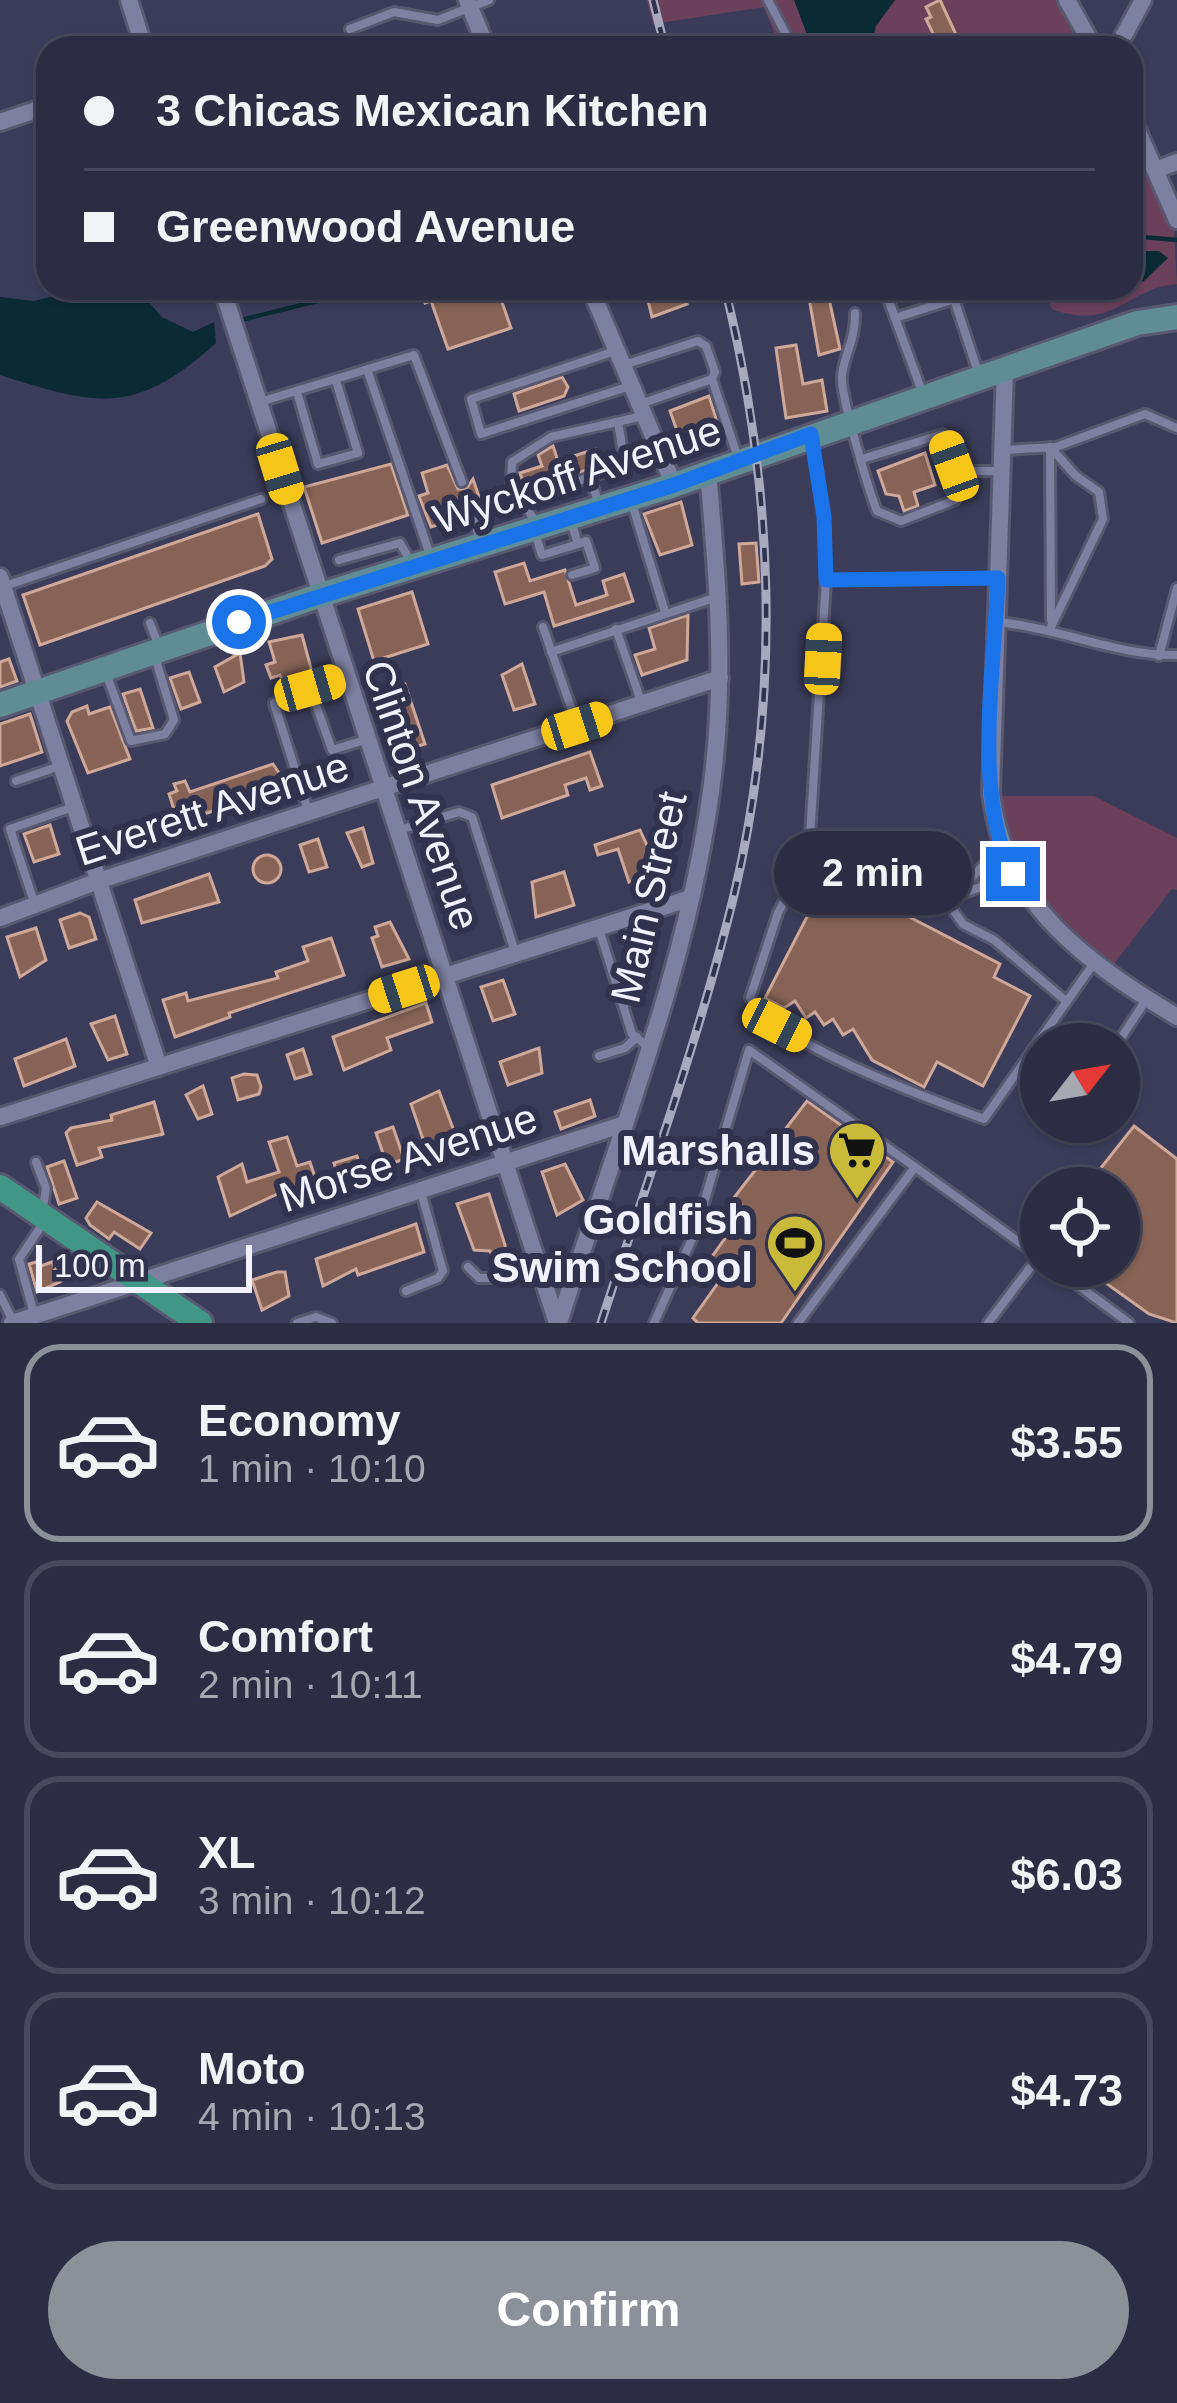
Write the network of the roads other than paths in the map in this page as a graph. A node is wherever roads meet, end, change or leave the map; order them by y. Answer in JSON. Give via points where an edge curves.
{"nodes":[{"id":1,"x":129,"y":0,"type":"edge"},
{"id":2,"x":489,"y":0,"type":"edge"},
{"id":3,"x":768,"y":0,"type":"edge"},
{"id":4,"x":1067,"y":0,"type":"edge"},
{"id":5,"x":1143,"y":0,"type":"edge"},
{"id":6,"x":469,"y":5,"type":"edge"},
{"id":7,"x":350,"y":29,"type":"dead end"},
{"id":8,"x":141,"y":36,"type":"edge"},
{"id":9,"x":482,"y":36,"type":"edge"},
{"id":10,"x":787,"y":36,"type":"edge"},
{"id":11,"x":1087,"y":36,"type":"edge"},
{"id":12,"x":1124,"y":36,"type":"edge"},
{"id":13,"x":36,"y":110,"type":"edge"},
{"id":14,"x":0,"y":122,"type":"edge"},
{"id":15,"x":1143,"y":140,"type":"edge"},
{"id":16,"x":1177,"y":162,"type":"edge"},
{"id":17,"x":1158,"y":170,"type":"junction"},
{"id":18,"x":1177,"y":220,"type":"edge"},
{"id":19,"x":226,"y":300,"type":"edge"},
{"id":20,"x":595,"y":300,"type":"edge"},
{"id":21,"x":888,"y":300,"type":"edge"},
{"id":22,"x":951,"y":300,"type":"edge"},
{"id":23,"x":954,"y":300,"type":"edge"},
{"id":24,"x":855,"y":313,"type":"dead end"},
{"id":25,"x":1177,"y":317,"type":"edge"},
{"id":26,"x":895,"y":318,"type":"junction"},
{"id":27,"x":620,"y":358,"type":"junction"},
{"id":28,"x":1005,"y":369,"type":"junction"},
{"id":29,"x":368,"y":372,"type":"junction"},
{"id":30,"x":980,"y":378,"type":"junction"},
{"id":31,"x":712,"y":379,"type":"junction"},
{"id":32,"x":336,"y":381,"type":"junction"},
{"id":33,"x":632,"y":386,"type":"junction"},
{"id":34,"x":297,"y":392,"type":"junction"},
{"id":35,"x":923,"y":396,"type":"junction"},
{"id":36,"x":259,"y":402,"type":"junction"},
{"id":37,"x":642,"y":410,"type":"junction"},
{"id":38,"x":854,"y":419,"type":"junction"},
{"id":39,"x":618,"y":422,"type":"junction"},
{"id":40,"x":1177,"y":428,"type":"edge"},
{"id":41,"x":811,"y":434,"type":"junction"},
{"id":42,"x":1050,"y":447,"type":"junction"},
{"id":43,"x":1003,"y":450,"type":"junction"},
{"id":44,"x":862,"y":458,"type":"junction"},
{"id":45,"x":739,"y":462,"type":"junction"},
{"id":46,"x":1001,"y":471,"type":"junction"},
{"id":47,"x":707,"y":473,"type":"junction"},
{"id":48,"x":960,"y":477,"type":"junction"},
{"id":49,"x":590,"y":478,"type":"junction"},
{"id":50,"x":462,"y":482,"type":"dead end"},
{"id":51,"x":674,"y":485,"type":"junction"},
{"id":52,"x":630,"y":499,"type":"junction"},
{"id":53,"x":261,"y":500,"type":"dead end"},
{"id":54,"x":524,"y":500,"type":"junction"},
{"id":55,"x":600,"y":508,"type":"junction"},
{"id":56,"x":472,"y":514,"type":"dead end"},
{"id":57,"x":570,"y":517,"type":"junction"},
{"id":58,"x":536,"y":528,"type":"junction"},
{"id":59,"x":578,"y":544,"type":"junction"},
{"id":60,"x":482,"y":547,"type":"junction"},
{"id":61,"x":339,"y":560,"type":"dead end"},
{"id":62,"x":423,"y":566,"type":"junction"},
{"id":63,"x":572,"y":575,"type":"dead end"},
{"id":64,"x":998,"y":578,"type":"junction"},
{"id":65,"x":826,"y":580,"type":"junction"},
{"id":66,"x":2,"y":581,"type":"edge"},
{"id":67,"x":1177,"y":588,"type":"edge"},
{"id":68,"x":318,"y":596,"type":"junction"},
{"id":69,"x":718,"y":596,"type":"junction"},
{"id":70,"x":665,"y":612,"type":"junction"},
{"id":71,"x":150,"y":622,"type":"dead end"},
{"id":72,"x":997,"y":622,"type":"junction"},
{"id":73,"x":543,"y":627,"type":"dead end"},
{"id":74,"x":1051,"y":627,"type":"junction"},
{"id":75,"x":616,"y":629,"type":"junction"},
{"id":76,"x":156,"y":650,"type":"junction"},
{"id":77,"x":551,"y":652,"type":"junction"},
{"id":78,"x":1159,"y":656,"type":"junction"},
{"id":79,"x":1177,"y":656,"type":"edge"},
{"id":80,"x":104,"y":669,"type":"junction"},
{"id":81,"x":345,"y":678,"type":"junction"},
{"id":82,"x":719,"y":678,"type":"junction"},
{"id":83,"x":310,"y":688,"type":"junction"},
{"id":84,"x":39,"y":691,"type":"junction"},
{"id":85,"x":642,"y":704,"type":"junction"},
{"id":86,"x":0,"y":705,"type":"edge"},
{"id":87,"x":577,"y":726,"type":"junction"},
{"id":88,"x":368,"y":739,"type":"junction"},
{"id":89,"x":62,"y":766,"type":"junction"},
{"id":90,"x":16,"y":781,"type":"dead end"},
{"id":91,"x":385,"y":790,"type":"junction"},
{"id":92,"x":75,"y":806,"type":"junction"},
{"id":93,"x":309,"y":815,"type":"junction"},
{"id":94,"x":398,"y":830,"type":"junction"},
{"id":95,"x":1001,"y":847,"type":"junction"},
{"id":96,"x":809,"y":854,"type":"junction"},
{"id":97,"x":1013,"y":874,"type":"junction"},
{"id":98,"x":98,"y":881,"type":"junction"},
{"id":99,"x":958,"y":892,"type":"junction"},
{"id":100,"x":945,"y":898,"type":"junction"},
{"id":101,"x":688,"y":899,"type":"junction"},
{"id":102,"x":35,"y":906,"type":"junction"},
{"id":103,"x":0,"y":918,"type":"edge"},
{"id":104,"x":598,"y":928,"type":"junction"},
{"id":105,"x":645,"y":943,"type":"dead end"},
{"id":106,"x":516,"y":954,"type":"junction"},
{"id":107,"x":1095,"y":962,"type":"junction"},
{"id":108,"x":445,"y":976,"type":"junction"},
{"id":109,"x":1147,"y":999,"type":"junction"},
{"id":110,"x":1066,"y":1001,"type":"junction"},
{"id":111,"x":624,"y":1009,"type":"junction"},
{"id":112,"x":1177,"y":1017,"type":"edge"},
{"id":113,"x":1131,"y":1023,"type":"edge"},
{"id":114,"x":643,"y":1042,"type":"junction"},
{"id":115,"x":599,"y":1056,"type":"dead end"},
{"id":116,"x":159,"y":1067,"type":"junction"},
{"id":117,"x":0,"y":1117,"type":"edge"},
{"id":118,"x":621,"y":1126,"type":"junction"},
{"id":119,"x":36,"y":1162,"type":"dead end"},
{"id":120,"x":506,"y":1163,"type":"junction"},
{"id":121,"x":915,"y":1167,"type":"junction"},
{"id":122,"x":0,"y":1187,"type":"edge"},
{"id":123,"x":421,"y":1190,"type":"junction"},
{"id":124,"x":44,"y":1217,"type":"junction"},
{"id":125,"x":1020,"y":1243,"type":"edge"},
{"id":126,"x":538,"y":1262,"type":"junction"},
{"id":127,"x":468,"y":1268,"type":"dead end"},
{"id":128,"x":1020,"y":1282,"type":"edge"},
{"id":129,"x":140,"y":1285,"type":"junction"},
{"id":130,"x":1080,"y":1287,"type":"edge"},
{"id":131,"x":406,"y":1291,"type":"dead end"},
{"id":132,"x":0,"y":1294,"type":"edge"},
{"id":133,"x":35,"y":1316,"type":"junction"},
{"id":134,"x":14,"y":1323,"type":"edge"},
{"id":135,"x":200,"y":1323,"type":"edge"},
{"id":136,"x":297,"y":1323,"type":"edge"},
{"id":137,"x":332,"y":1323,"type":"edge"},
{"id":138,"x":558,"y":1323,"type":"edge"},
{"id":139,"x":654,"y":1323,"type":"edge"},
{"id":140,"x":799,"y":1323,"type":"edge"},
{"id":141,"x":988,"y":1323,"type":"edge"},
{"id":142,"x":1129,"y":1323,"type":"edge"}],
"edges":[{"from":1,"to":8,"type":"street"},
{"from":2,"to":6,"type":"lane"},
{"from":3,"to":10,"type":"lane"},
{"from":4,"to":11,"type":"street"},
{"from":5,"to":12,"type":"street"},
{"from":6,"to":7,"type":"lane","via":[[423,22],[394,12]]},
{"from":6,"to":9,"type":"street"},
{"from":13,"to":14,"type":"street"},
{"from":15,"to":17,"type":"street"},
{"from":16,"to":17,"type":"street"},
{"from":17,"to":18,"type":"street"},
{"from":19,"to":36,"type":"street","name":"Clinton Avenue"},
{"from":20,"to":27,"type":"street"},
{"from":21,"to":26,"type":"lane"},
{"from":22,"to":26,"type":"lane"},
{"from":23,"to":30,"type":"lane"},
{"from":24,"to":38,"type":"lane","via":[[854,349],[842,378]]},
{"from":25,"to":28,"type":"main road","name":"Wyckoff Avenue"},
{"from":26,"to":35,"type":"lane"},
{"from":27,"to":31,"type":"lane","via":[[698,341],[716,372]]},
{"from":27,"to":33,"type":"street"},
{"from":27,"to":33,"type":"lane","via":[[585,361],[471,399],[481,434]]},
{"from":28,"to":30,"type":"main road","name":"Wyckoff Avenue"},
{"from":28,"to":43,"type":"street"},
{"from":29,"to":32,"type":"lane"},
{"from":29,"to":50,"type":"lane","via":[[414,356]]},
{"from":29,"to":62,"type":"lane"},
{"from":30,"to":35,"type":"main road","name":"Wyckoff Avenue"},
{"from":31,"to":37,"type":"lane"},
{"from":31,"to":45,"type":"lane"},
{"from":32,"to":34,"type":"lane"},
{"from":32,"to":34,"type":"lane","via":[[358,452],[318,464]]},
{"from":33,"to":37,"type":"street"},
{"from":34,"to":36,"type":"lane"},
{"from":35,"to":38,"type":"main road","name":"Wyckoff Avenue"},
{"from":36,"to":68,"type":"street","name":"Clinton Avenue"},
{"from":37,"to":39,"type":"lane"},
{"from":37,"to":51,"type":"street"},
{"from":38,"to":41,"type":"main road","name":"Wyckoff Avenue"},
{"from":38,"to":44,"type":"lane"},
{"from":39,"to":49,"type":"lane","via":[[626,464]]},
{"from":39,"to":54,"type":"lane","via":[[551,437],[520,454],[508,472]]},
{"from":40,"to":42,"type":"lane","via":[[1145,414]]},
{"from":41,"to":45,"type":"main road","name":"Wyckoff Avenue"},
{"from":41,"to":65,"type":"lane"},
{"from":42,"to":43,"type":"lane"},
{"from":42,"to":74,"type":"lane"},
{"from":42,"to":74,"type":"lane","via":[[1100,492],[1103,519]]},
{"from":43,"to":46,"type":"street"},
{"from":44,"to":48,"type":"lane","via":[[943,434]]},
{"from":44,"to":48,"type":"lane","via":[[877,511],[901,520],[956,500]]},
{"from":45,"to":47,"type":"main road","name":"Wyckoff Avenue"},
{"from":46,"to":48,"type":"lane"},
{"from":46,"to":64,"type":"street"},
{"from":47,"to":51,"type":"main road","name":"Wyckoff Avenue"},
{"from":47,"to":69,"type":"street","name":"Main Street"},
{"from":49,"to":54,"type":"lane"},
{"from":49,"to":55,"type":"lane"},
{"from":51,"to":52,"type":"main road","name":"Wyckoff Avenue"},
{"from":52,"to":55,"type":"main road","name":"Wyckoff Avenue"},
{"from":52,"to":70,"type":"lane"},
{"from":53,"to":66,"type":"lane"},
{"from":54,"to":58,"type":"lane"},
{"from":55,"to":57,"type":"main road","name":"Wyckoff Avenue"},
{"from":56,"to":60,"type":"lane"},
{"from":57,"to":58,"type":"main road","name":"Wyckoff Avenue"},
{"from":57,"to":59,"type":"lane"},
{"from":58,"to":59,"type":"lane","via":[[542,555]]},
{"from":58,"to":60,"type":"main road","name":"Wyckoff Avenue"},
{"from":59,"to":63,"type":"lane","via":[[586,541],[595,568]]},
{"from":60,"to":62,"type":"main road","name":"Wyckoff Avenue"},
{"from":61,"to":62,"type":"lane","via":[[400,543]]},
{"from":62,"to":68,"type":"main road","name":"Wyckoff Avenue"},
{"from":64,"to":65,"type":"lane"},
{"from":64,"to":72,"type":"street"},
{"from":65,"to":96,"type":"lane"},
{"from":66,"to":84,"type":"street"},
{"from":67,"to":78,"type":"lane"},
{"from":68,"to":76,"type":"main road","name":"Wyckoff Avenue"},
{"from":68,"to":81,"type":"street","name":"Clinton Avenue"},
{"from":69,"to":70,"type":"lane"},
{"from":69,"to":82,"type":"street","name":"Main Street"},
{"from":70,"to":75,"type":"lane"},
{"from":71,"to":76,"type":"lane"},
{"from":72,"to":74,"type":"lane"},
{"from":72,"to":95,"type":"street","via":[[991,793]]},
{"from":73,"to":77,"type":"lane"},
{"from":74,"to":78,"type":"lane"},
{"from":75,"to":77,"type":"lane"},
{"from":75,"to":85,"type":"lane"},
{"from":76,"to":80,"type":"main road","name":"Wyckoff Avenue"},
{"from":76,"to":80,"type":"lane","via":[[174,720],[166,734],[131,741]]},
{"from":77,"to":87,"type":"lane"},
{"from":78,"to":79,"type":"lane"},
{"from":80,"to":84,"type":"main road","name":"Wyckoff Avenue"},
{"from":81,"to":83,"type":"lane"},
{"from":81,"to":88,"type":"street","name":"Clinton Avenue"},
{"from":82,"to":85,"type":"street","name":"Everett Avenue"},
{"from":82,"to":101,"type":"street","name":"Main Street","via":[[711,784]]},
{"from":83,"to":88,"type":"lane","via":[[332,750]]},
{"from":83,"to":93,"type":"lane","via":[[279,698],[274,711]]},
{"from":84,"to":86,"type":"main road","name":"Wyckoff Avenue"},
{"from":84,"to":89,"type":"street"},
{"from":85,"to":87,"type":"street","name":"Everett Avenue"},
{"from":87,"to":91,"type":"street","name":"Everett Avenue"},
{"from":88,"to":91,"type":"street","name":"Clinton Avenue"},
{"from":89,"to":90,"type":"lane"},
{"from":89,"to":92,"type":"street"},
{"from":91,"to":93,"type":"street","name":"Everett Avenue"},
{"from":91,"to":94,"type":"street","name":"Clinton Avenue"},
{"from":92,"to":98,"type":"street"},
{"from":92,"to":102,"type":"lane","via":[[10,829]]},
{"from":93,"to":98,"type":"street","name":"Everett Avenue"},
{"from":94,"to":106,"type":"lane","via":[[459,812],[472,817]]},
{"from":94,"to":108,"type":"street","name":"Clinton Avenue"},
{"from":95,"to":97,"type":"street"},
{"from":95,"to":99,"type":"lane"},
{"from":96,"to":100,"type":"lane","via":[[906,896]]},
{"from":96,"to":110,"type":"lane","via":[[778,913],[750,998],[758,1012],[897,1086],[983,1119]]},
{"from":97,"to":99,"type":"lane"},
{"from":97,"to":107,"type":"street","via":[[1051,926]]},
{"from":98,"to":102,"type":"street","name":"Everett Avenue"},
{"from":98,"to":116,"type":"street"},
{"from":99,"to":100,"type":"lane"},
{"from":100,"to":110,"type":"lane","via":[[963,924]]},
{"from":101,"to":104,"type":"street"},
{"from":101,"to":114,"type":"street","name":"Main Street"},
{"from":102,"to":103,"type":"street","name":"Everett Avenue"},
{"from":104,"to":106,"type":"street"},
{"from":104,"to":111,"type":"lane"},
{"from":105,"to":111,"type":"lane"},
{"from":106,"to":108,"type":"street"},
{"from":107,"to":109,"type":"street"},
{"from":107,"to":110,"type":"lane"},
{"from":108,"to":116,"type":"street"},
{"from":108,"to":120,"type":"street","name":"Clinton Avenue"},
{"from":109,"to":112,"type":"street"},
{"from":109,"to":113,"type":"lane"},
{"from":111,"to":114,"type":"lane"},
{"from":114,"to":115,"type":"lane"},
{"from":114,"to":118,"type":"street","name":"Main Street"},
{"from":116,"to":117,"type":"street"},
{"from":118,"to":120,"type":"street","name":"Morse Avenue"},
{"from":118,"to":138,"type":"street","name":"Main Street"},
{"from":119,"to":124,"type":"lane"},
{"from":120,"to":123,"type":"street","name":"Morse Avenue"},
{"from":120,"to":126,"type":"street","name":"Clinton Avenue"},
{"from":121,"to":125,"type":"lane"},
{"from":121,"to":139,"type":"lane","via":[[749,1050],[696,1230]]},
{"from":121,"to":140,"type":"lane"},
{"from":122,"to":124,"type":"main road"},
{"from":123,"to":129,"type":"street","name":"Morse Avenue"},
{"from":123,"to":131,"type":"lane","via":[[443,1271]]},
{"from":124,"to":129,"type":"main road"},
{"from":124,"to":133,"type":"lane","via":[[19,1259]]},
{"from":126,"to":127,"type":"lane","via":[[500,1278],[479,1278]]},
{"from":126,"to":138,"type":"street","name":"Clinton Avenue"},
{"from":128,"to":141,"type":"lane"},
{"from":129,"to":133,"type":"street","name":"Morse Avenue"},
{"from":129,"to":135,"type":"main road"},
{"from":130,"to":142,"type":"lane"},
{"from":132,"to":134,"type":"lane"},
{"from":133,"to":134,"type":"street","name":"Morse Avenue"},
{"from":136,"to":137,"type":"lane"}]}
